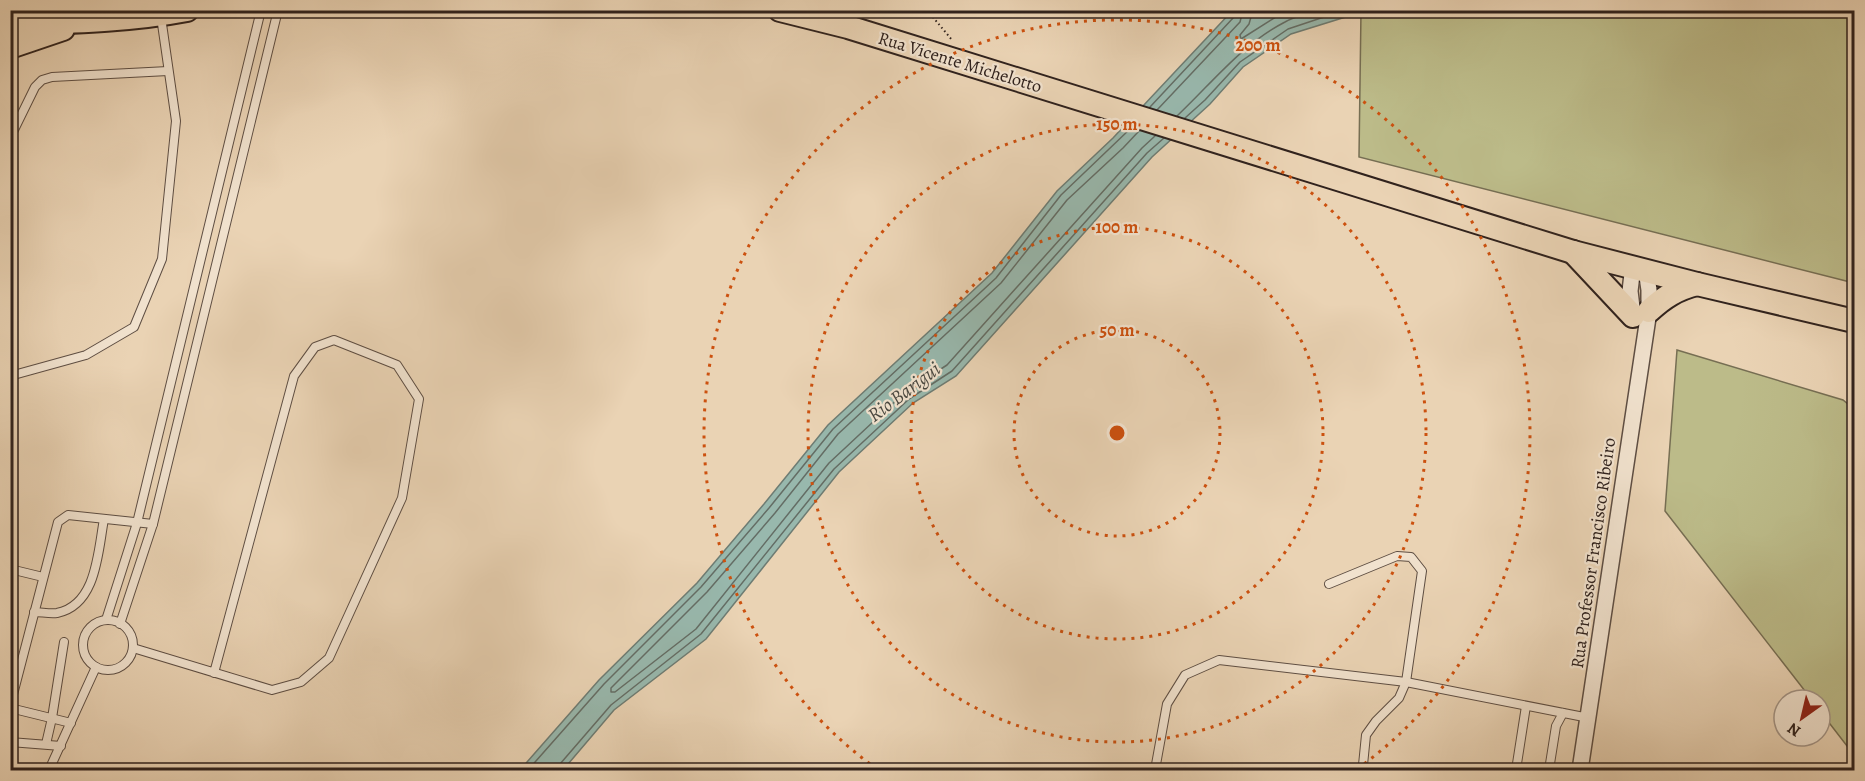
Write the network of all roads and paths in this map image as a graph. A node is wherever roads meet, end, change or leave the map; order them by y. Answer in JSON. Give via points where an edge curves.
{"nodes":[{"id":1,"x":187,"y":10,"type":"edge"},
{"id":2,"x":261,"y":10,"type":"edge"},
{"id":3,"x":278,"y":10,"type":"edge"},
{"id":4,"x":780,"y":10,"type":"edge"},
{"id":5,"x":161,"y":15,"type":"junction"},
{"id":6,"x":84,"y":16,"type":"edge"},
{"id":7,"x":10,"y":24,"type":"edge"},
{"id":8,"x":10,"y":47,"type":"edge"},
{"id":9,"x":168,"y":70,"type":"junction"},
{"id":10,"x":10,"y":138,"type":"edge"},
{"id":11,"x":1573,"y":252,"type":"junction"},
{"id":12,"x":1640,"y":268,"type":"junction"},
{"id":13,"x":1697,"y":284,"type":"junction"},
{"id":14,"x":1641,"y":313,"type":"junction"},
{"id":15,"x":1854,"y":321,"type":"edge"},
{"id":16,"x":10,"y":376,"type":"edge"},
{"id":17,"x":104,"y":519,"type":"junction"},
{"id":18,"x":136,"y":523,"type":"junction"},
{"id":19,"x":153,"y":524,"type":"junction"},
{"id":20,"x":10,"y":569,"type":"edge"},
{"id":21,"x":43,"y":577,"type":"junction"},
{"id":22,"x":1329,"y":584,"type":"dead end"},
{"id":23,"x":34,"y":612,"type":"junction"},
{"id":24,"x":106,"y":620,"type":"junction"},
{"id":25,"x":120,"y":624,"type":"junction"},
{"id":26,"x":64,"y":642,"type":"dead end"},
{"id":27,"x":133,"y":648,"type":"junction"},
{"id":28,"x":96,"y":667,"type":"junction"},
{"id":29,"x":214,"y":673,"type":"junction"},
{"id":30,"x":1406,"y":682,"type":"junction"},
{"id":31,"x":1526,"y":706,"type":"junction"},
{"id":32,"x":10,"y":707,"type":"edge"},
{"id":33,"x":1563,"y":713,"type":"junction"},
{"id":34,"x":1588,"y":717,"type":"junction"},
{"id":35,"x":52,"y":718,"type":"junction"},
{"id":36,"x":71,"y":723,"type":"junction"},
{"id":37,"x":10,"y":742,"type":"edge"},
{"id":38,"x":46,"y":744,"type":"junction"},
{"id":39,"x":61,"y":746,"type":"junction"},
{"id":40,"x":1363,"y":765,"type":"dead end"},
{"id":41,"x":50,"y":771,"type":"edge"},
{"id":42,"x":1155,"y":771,"type":"edge"},
{"id":43,"x":1516,"y":771,"type":"edge"},
{"id":44,"x":1549,"y":771,"type":"edge"},
{"id":45,"x":1581,"y":771,"type":"edge"}],
"edges":[{"from":1,"to":5,"type":"main road"},
{"from":2,"to":18,"type":"lane"},
{"from":3,"to":19,"type":"lane"},
{"from":4,"to":11,"type":"main road","name":"Rua Vicente Michelotto","via":[[848,27]]},
{"from":5,"to":6,"type":"main road"},
{"from":5,"to":9,"type":"lane"},
{"from":6,"to":7,"type":"main road"},
{"from":6,"to":8,"type":"main road"},
{"from":9,"to":10,"type":"lane","via":[[42,80]]},
{"from":9,"to":16,"type":"lane","via":[[176,122],[162,260],[134,327],[86,355]]},
{"from":11,"to":12,"type":"main road","name":"Rua Vicente Michelotto"},
{"from":11,"to":14,"type":"main road"},
{"from":12,"to":13,"type":"main road","name":"Rua Vicente Michelotto"},
{"from":12,"to":14,"type":"street","name":"Rua Professor Francisco Ribeiro","via":[[1649,290]]},
{"from":13,"to":14,"type":"main road","via":[[1679,288]]},
{"from":13,"to":15,"type":"main road","name":"Rua Vicente Michelotto"},
{"from":14,"to":34,"type":"street","name":"Rua Professor Francisco Ribeiro","via":[[1644,341]]},
{"from":17,"to":18,"type":"lane"},
{"from":17,"to":21,"type":"lane","via":[[68,515],[58,522]]},
{"from":17,"to":23,"type":"lane","via":[[94,574],[85,595],[70,608],[55,613]]},
{"from":18,"to":19,"type":"lane"},
{"from":18,"to":24,"type":"lane"},
{"from":19,"to":25,"type":"lane"},
{"from":20,"to":21,"type":"lane"},
{"from":21,"to":23,"type":"lane"},
{"from":22,"to":30,"type":"lane","via":[[1397,556],[1411,557],[1422,571]]},
{"from":23,"to":32,"type":"lane"},
{"from":24,"to":25,"type":"lane"},
{"from":24,"to":28,"type":"lane","via":[[92,626],[84,640],[86,655]]},
{"from":25,"to":27,"type":"lane","via":[[129,631]]},
{"from":26,"to":35,"type":"lane"},
{"from":27,"to":28,"type":"lane","via":[[119,668]]},
{"from":27,"to":29,"type":"lane"},
{"from":28,"to":36,"type":"lane"},
{"from":29,"to":29,"type":"lane","via":[[272,690],[301,682],[329,658],[402,498],[419,399],[397,365],[334,340],[315,347],[294,376]]},
{"from":30,"to":31,"type":"lane"},
{"from":30,"to":40,"type":"lane","via":[[1399,698],[1366,735]]},
{"from":30,"to":42,"type":"lane","via":[[1219,660],[1185,675],[1167,704]]},
{"from":31,"to":33,"type":"lane"},
{"from":31,"to":43,"type":"lane"},
{"from":32,"to":35,"type":"lane"},
{"from":33,"to":34,"type":"lane"},
{"from":33,"to":44,"type":"lane","via":[[1556,726]]},
{"from":34,"to":45,"type":"street","name":"Rua Professor Francisco Ribeiro"},
{"from":35,"to":36,"type":"lane"},
{"from":35,"to":38,"type":"lane"},
{"from":36,"to":39,"type":"lane"},
{"from":37,"to":38,"type":"lane"},
{"from":38,"to":39,"type":"lane"},
{"from":39,"to":41,"type":"lane"}]}
